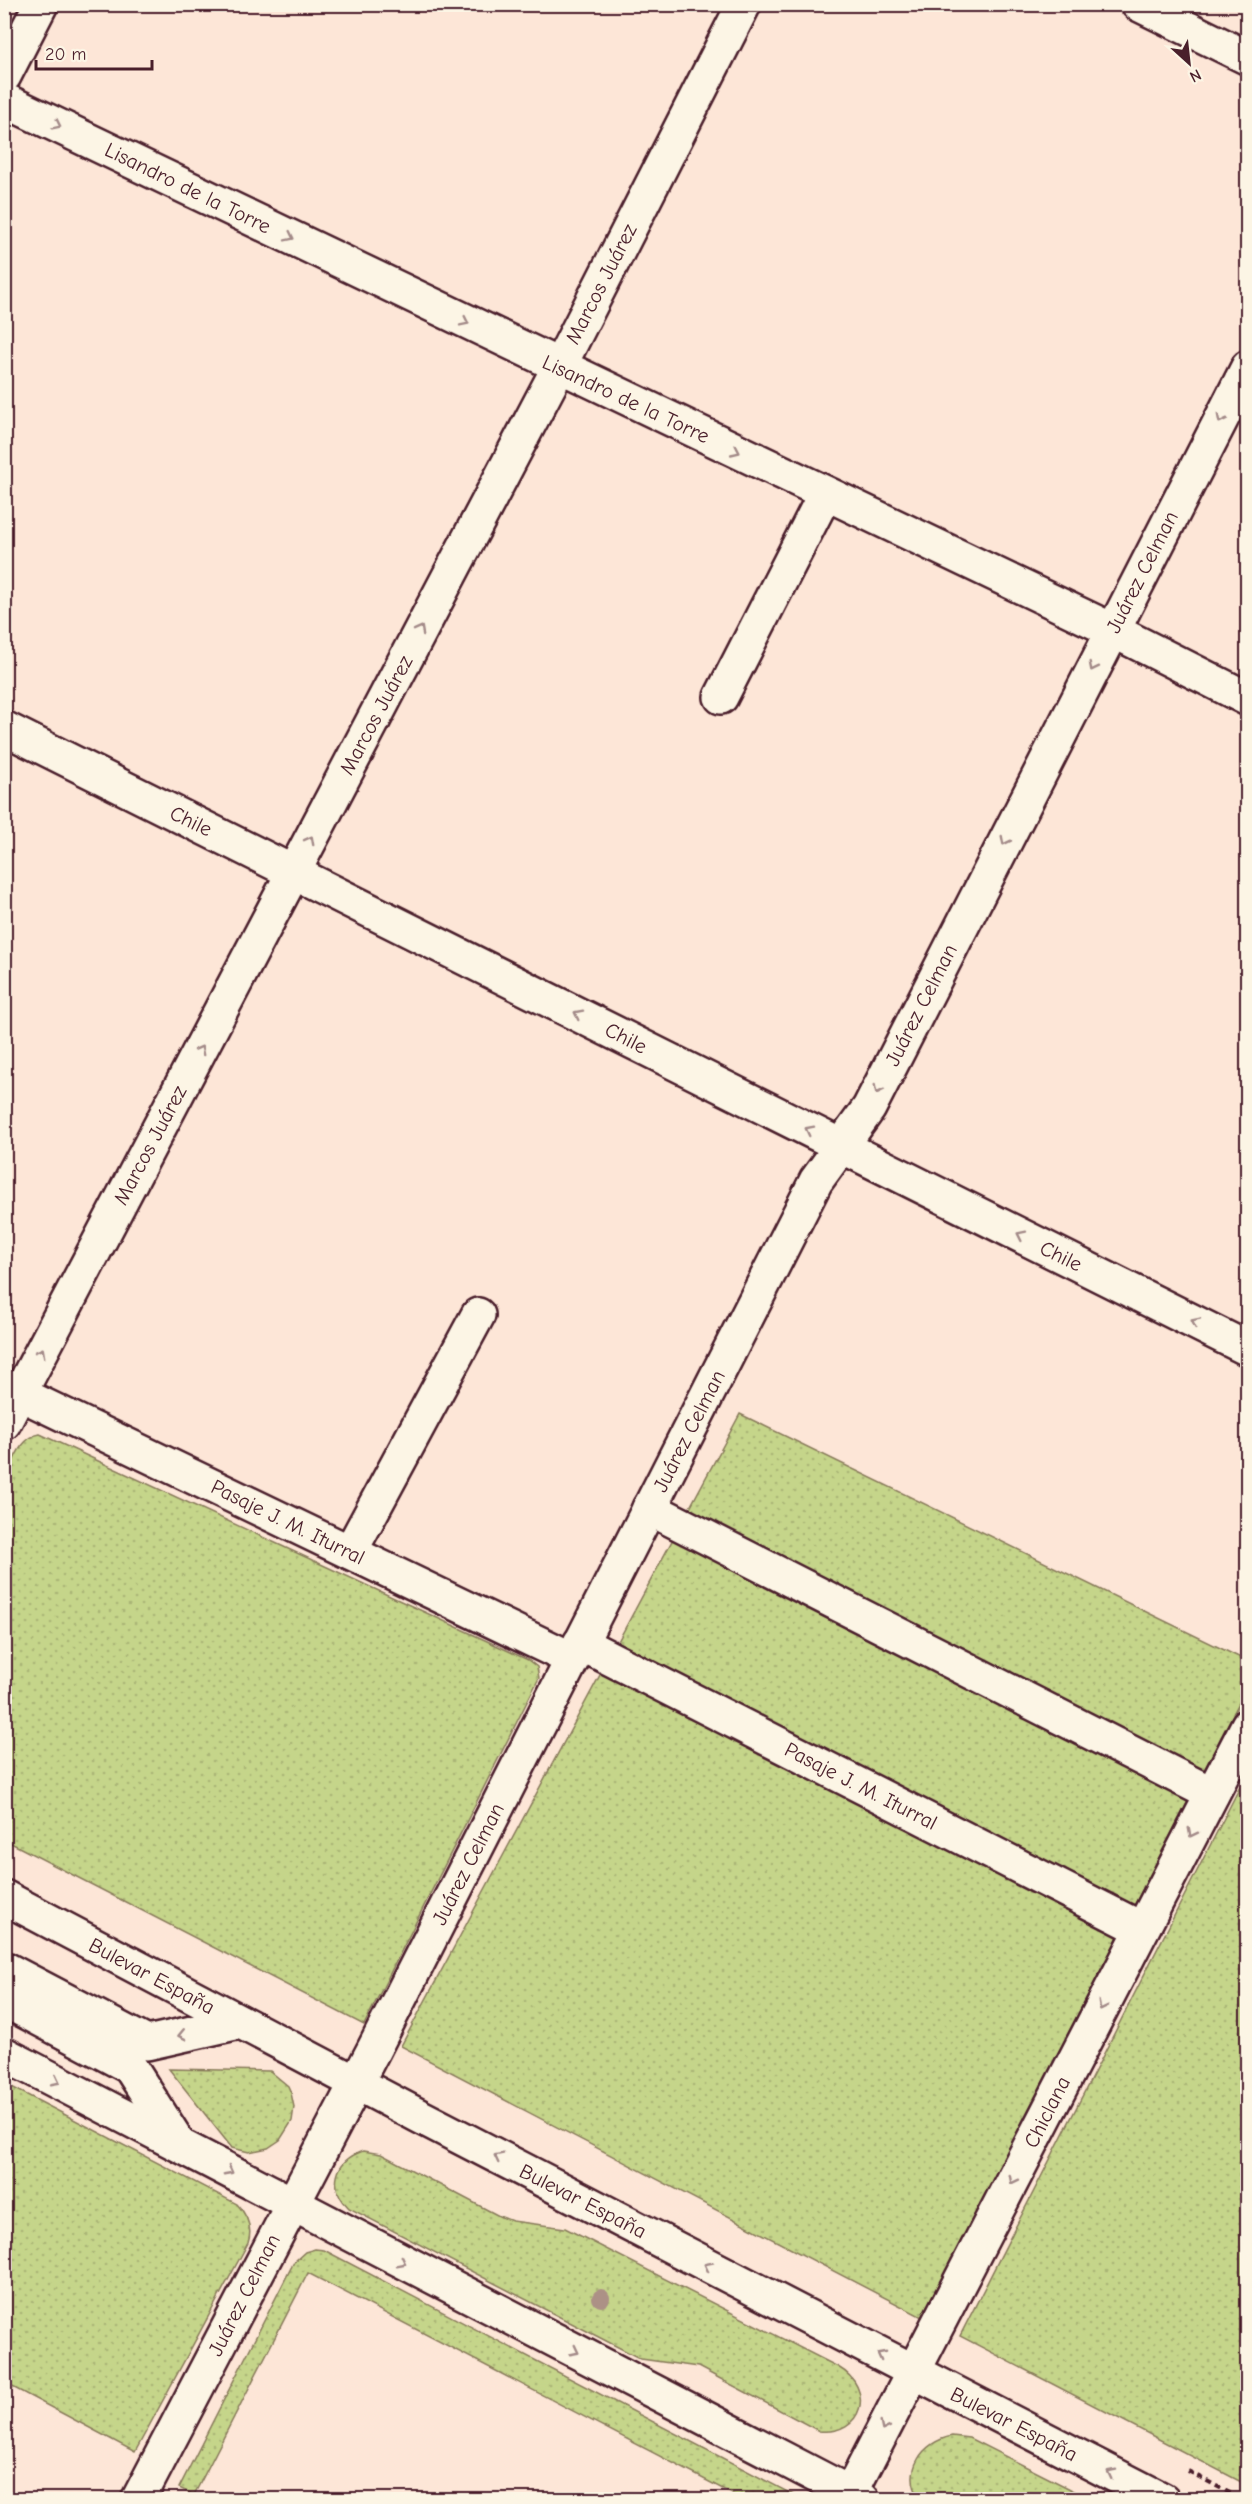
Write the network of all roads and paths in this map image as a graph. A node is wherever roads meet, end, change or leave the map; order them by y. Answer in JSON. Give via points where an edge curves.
{"nodes":[{"id":1,"x":41,"y":4,"type":"edge"},
{"id":2,"x":744,"y":4,"type":"edge"},
{"id":3,"x":1138,"y":4,"type":"edge"},
{"id":4,"x":1248,"y":58,"type":"edge"},
{"id":5,"x":4,"y":76,"type":"edge"},
{"id":6,"x":4,"y":100,"type":"edge"},
{"id":7,"x":559,"y":367,"type":"junction"},
{"id":8,"x":1248,"y":367,"type":"edge"},
{"id":9,"x":825,"y":494,"type":"junction"},
{"id":10,"x":1112,"y":630,"type":"junction"},
{"id":11,"x":721,"y":697,"type":"dead end"},
{"id":12,"x":1248,"y":699,"type":"edge"},
{"id":13,"x":4,"y":728,"type":"edge"},
{"id":14,"x":293,"y":871,"type":"junction"},
{"id":15,"x":840,"y":1146,"type":"junction"},
{"id":16,"x":478,"y":1315,"type":"dead end"},
{"id":17,"x":1248,"y":1348,"type":"edge"},
{"id":18,"x":12,"y":1390,"type":"edge"},
{"id":19,"x":4,"y":1423,"type":"edge"},
{"id":20,"x":649,"y":1508,"type":"junction"},
{"id":21,"x":350,"y":1552,"type":"junction"},
{"id":22,"x":576,"y":1651,"type":"junction"},
{"id":23,"x":1248,"y":1725,"type":"edge"},
{"id":24,"x":1212,"y":1794,"type":"junction"},
{"id":25,"x":4,"y":1897,"type":"edge"},
{"id":26,"x":1142,"y":1929,"type":"junction"},
{"id":27,"x":4,"y":1968,"type":"edge"},
{"id":28,"x":4,"y":2000,"type":"edge"},
{"id":29,"x":240,"y":2022,"type":"junction"},
{"id":30,"x":4,"y":2054,"type":"edge"},
{"id":31,"x":356,"y":2083,"type":"junction"},
{"id":32,"x":179,"y":2144,"type":"junction"},
{"id":33,"x":291,"y":2204,"type":"junction"},
{"id":34,"x":913,"y":2372,"type":"junction"},
{"id":35,"x":853,"y":2497,"type":"edge"},
{"id":36,"x":138,"y":2499,"type":"edge"},
{"id":37,"x":1163,"y":2499,"type":"edge"}],
"edges":[{"from":1,"to":5,"type":"street"},
{"from":2,"to":7,"type":"street","name":"Marcos Juárez"},
{"from":3,"to":4,"type":"street"},
{"from":6,"to":7,"type":"street","name":"Lisandro de la Torre","one_way":true},
{"from":7,"to":9,"type":"street","name":"Lisandro de la Torre","one_way":true},
{"from":14,"to":7,"type":"street","name":"Marcos Juárez","one_way":true},
{"from":8,"to":10,"type":"street","name":"Juárez Celman","one_way":true},
{"from":9,"to":10,"type":"street","name":"Lisandro de la Torre"},
{"from":9,"to":11,"type":"street"},
{"from":10,"to":12,"type":"street","name":"Lisandro de la Torre"},
{"from":10,"to":15,"type":"street","name":"Juárez Celman","one_way":true,"via":[[869,1108]]},
{"from":13,"to":14,"type":"street","name":"Chile"},
{"from":15,"to":14,"type":"street","name":"Chile","one_way":true},
{"from":18,"to":14,"type":"street","name":"Marcos Juárez","one_way":true},
{"from":17,"to":15,"type":"street","name":"Chile","one_way":true},
{"from":15,"to":20,"type":"street","name":"Juárez Celman","via":[[816,1181]]},
{"from":16,"to":21,"type":"street"},
{"from":18,"to":19,"type":"street","name":"Marcos Juárez"},
{"from":18,"to":21,"type":"street","name":"Pasaje J. M. Iturral"},
{"from":20,"to":22,"type":"street","name":"Juárez Celman"},
{"from":20,"to":24,"type":"street"},
{"from":21,"to":22,"type":"street","name":"Pasaje J. M. Iturral"},
{"from":22,"to":26,"type":"street","name":"Pasaje J. M. Iturral"},
{"from":22,"to":31,"type":"street","name":"Juárez Celman"},
{"from":23,"to":24,"type":"street","name":"Chiclana"},
{"from":24,"to":26,"type":"street","name":"Chiclana","one_way":true},
{"from":25,"to":29,"type":"street","name":"Bulevar España"},
{"from":26,"to":34,"type":"street","name":"Chiclana","one_way":true},
{"from":29,"to":27,"type":"street","one_way":true,"via":[[147,2043]]},
{"from":28,"to":32,"type":"street","via":[[130,2067]]},
{"from":29,"to":31,"type":"street","name":"Bulevar España"},
{"from":30,"to":32,"type":"street","one_way":true},
{"from":31,"to":33,"type":"street","name":"Juárez Celman"},
{"from":34,"to":31,"type":"street","name":"Bulevar España","one_way":true},
{"from":32,"to":33,"type":"street","one_way":true},
{"from":33,"to":35,"type":"street","one_way":true},
{"from":33,"to":36,"type":"street","name":"Juárez Celman"},
{"from":34,"to":35,"type":"street","name":"Chiclana","one_way":true},
{"from":37,"to":34,"type":"street","name":"Bulevar España","one_way":true}]}
